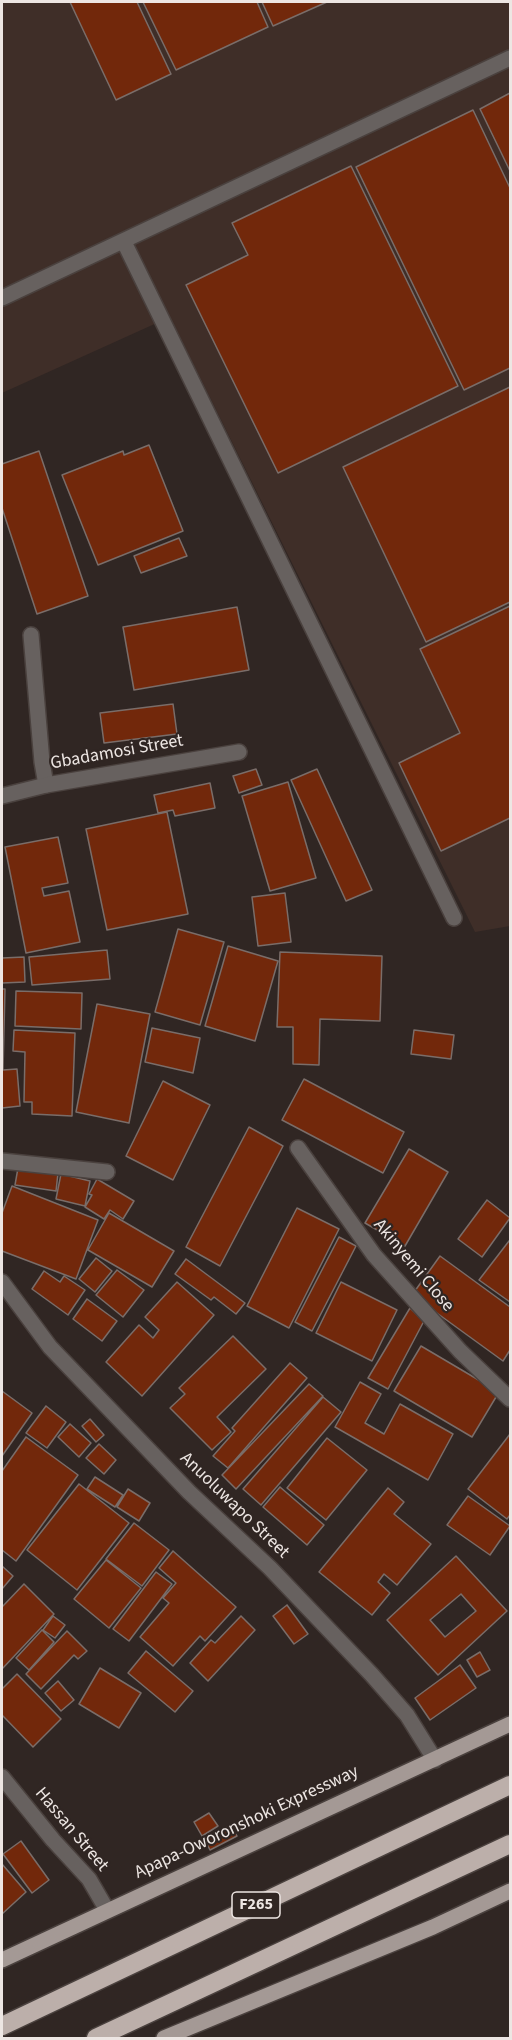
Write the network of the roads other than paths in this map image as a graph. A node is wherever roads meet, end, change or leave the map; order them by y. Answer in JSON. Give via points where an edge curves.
{"nodes":[{"id":1,"x":510,"y":58,"type":"edge"},
{"id":2,"x":124,"y":242,"type":"junction"},
{"id":3,"x":2,"y":298,"type":"edge"},
{"id":4,"x":31,"y":635,"type":"dead end"},
{"id":5,"x":239,"y":752,"type":"dead end"},
{"id":6,"x":46,"y":785,"type":"junction"},
{"id":7,"x":2,"y":796,"type":"edge"},
{"id":8,"x":454,"y":918,"type":"dead end"},
{"id":9,"x":298,"y":1148,"type":"dead end"},
{"id":10,"x":2,"y":1161,"type":"edge"},
{"id":11,"x":107,"y":1172,"type":"dead end"},
{"id":12,"x":2,"y":1282,"type":"edge"},
{"id":13,"x":510,"y":1399,"type":"edge"},
{"id":14,"x":510,"y":1724,"type":"edge"},
{"id":15,"x":435,"y":1760,"type":"junction"},
{"id":16,"x":2,"y":1777,"type":"edge"},
{"id":17,"x":510,"y":1785,"type":"edge"},
{"id":18,"x":510,"y":1844,"type":"edge"},
{"id":19,"x":510,"y":1891,"type":"edge"},
{"id":20,"x":107,"y":1910,"type":"junction"},
{"id":21,"x":2,"y":1960,"type":"edge"},
{"id":22,"x":2,"y":2026,"type":"edge"},
{"id":23,"x":96,"y":2038,"type":"edge"},
{"id":24,"x":164,"y":2038,"type":"edge"}],
"edges":[{"from":1,"to":2,"type":"street"},
{"from":2,"to":3,"type":"street"},
{"from":2,"to":8,"type":"street"},
{"from":4,"to":6,"type":"street"},
{"from":5,"to":6,"type":"street","name":"Gbadamosi Street"},
{"from":6,"to":7,"type":"street","name":"Gbadamosi Street"},
{"from":9,"to":13,"type":"street","name":"Akinyemi Close","via":[[374,1255],[460,1351]]},
{"from":10,"to":11,"type":"street"},
{"from":12,"to":15,"type":"street","name":"Anuoluwapo Street","via":[[51,1347],[372,1675],[407,1715]]},
{"from":14,"to":15,"type":"main road","name":"Apapa-Oworonshoki Expressway"},
{"from":15,"to":20,"type":"main road","name":"Apapa-Oworonshoki Expressway"},
{"from":16,"to":20,"type":"street","name":"Hassan Street","via":[[89,1879]]},
{"from":17,"to":22,"type":"highway","number":"F265"},
{"from":18,"to":23,"type":"highway"},
{"from":19,"to":24,"type":"main road","via":[[433,1927]]},
{"from":20,"to":21,"type":"main road","name":"Apapa-Oworonshoki Expressway"}]}
